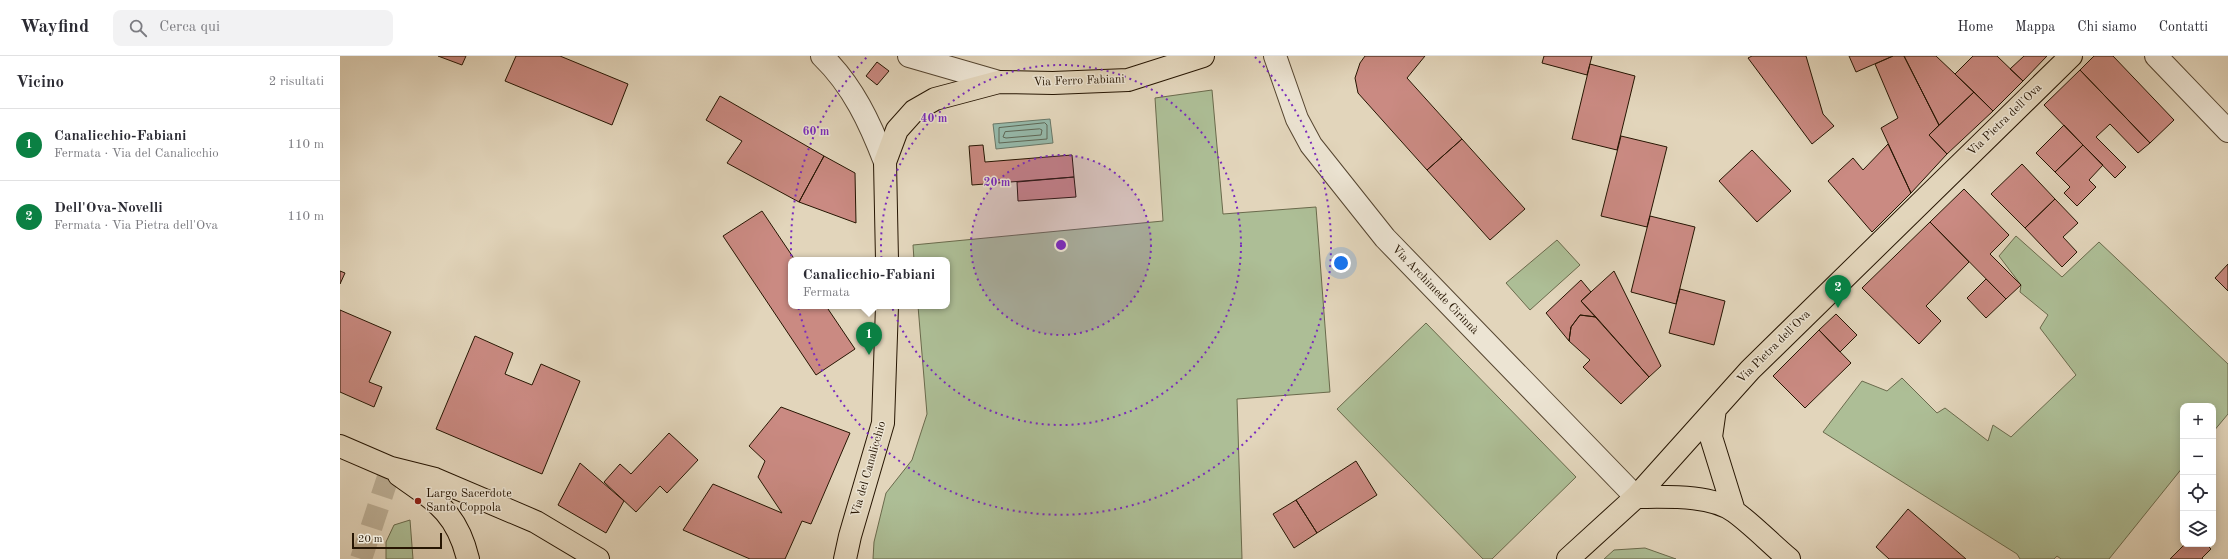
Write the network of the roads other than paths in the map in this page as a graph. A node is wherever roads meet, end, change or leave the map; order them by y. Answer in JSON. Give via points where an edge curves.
{"nodes":[{"id":1,"x":822,"y":56,"type":"edge"},
{"id":2,"x":909,"y":56,"type":"edge"},
{"id":3,"x":1203,"y":56,"type":"edge"},
{"id":4,"x":1275,"y":56,"type":"edge"},
{"id":5,"x":2071,"y":56,"type":"edge"},
{"id":6,"x":2156,"y":56,"type":"edge"},
{"id":7,"x":999,"y":82,"type":"junction"},
{"id":8,"x":2228,"y":131,"type":"edge"},
{"id":9,"x":885,"y":162,"type":"junction"},
{"id":10,"x":887,"y":257,"type":"edge"},
{"id":11,"x":887,"y":309,"type":"edge"},
{"id":12,"x":1715,"y":409,"type":"junction"},
{"id":13,"x":340,"y":446,"type":"edge"},
{"id":14,"x":390,"y":468,"type":"junction"},
{"id":15,"x":1636,"y":497,"type":"junction"},
{"id":16,"x":1734,"y":512,"type":"junction"},
{"id":17,"x":458,"y":530,"type":"junction"},
{"id":18,"x":458,"y":559,"type":"edge"},
{"id":19,"x":468,"y":559,"type":"edge"},
{"id":20,"x":598,"y":559,"type":"edge"},
{"id":21,"x":845,"y":559,"type":"edge"},
{"id":22,"x":1568,"y":559,"type":"edge"},
{"id":23,"x":1788,"y":559,"type":"edge"}],
"edges":[{"from":1,"to":9,"type":"street","via":[[853,93],[869,121]]},
{"from":2,"to":7,"type":"street"},
{"from":3,"to":7,"type":"main road","name":"Via Ferro Fabiani","via":[[1128,80]]},
{"from":4,"to":15,"type":"street","name":"Via Archimede Cirinnà","via":[[1297,119],[1311,145],[1385,238]]},
{"from":5,"to":12,"type":"main road","name":"Via Pietra dell'Ova","via":[[1750,370]]},
{"from":6,"to":8,"type":"street"},
{"from":7,"to":9,"type":"main road","name":"Via Ferro Fabiani","via":[[935,99],[914,111],[897,130]]},
{"from":9,"to":10,"type":"main road"},
{"from":11,"to":21,"type":"main road","name":"Via del Canalicchio","via":[[883,423]]},
{"from":12,"to":15,"type":"main road","name":"Via Pietra dell'Ova"},
{"from":12,"to":16,"type":"main road","via":[[1711,437]]},
{"from":13,"to":14,"type":"main road"},
{"from":14,"to":17,"type":"main road","via":[[441,505]]},
{"from":14,"to":20,"type":"main road","via":[[435,479],[536,522]]},
{"from":15,"to":16,"type":"main road","via":[[1686,498],[1712,503]]},
{"from":15,"to":22,"type":"main road","name":"Via Pietra dell'Ova"},
{"from":16,"to":23,"type":"main road"},
{"from":17,"to":18,"type":"main road"},
{"from":17,"to":19,"type":"main road"}]}
